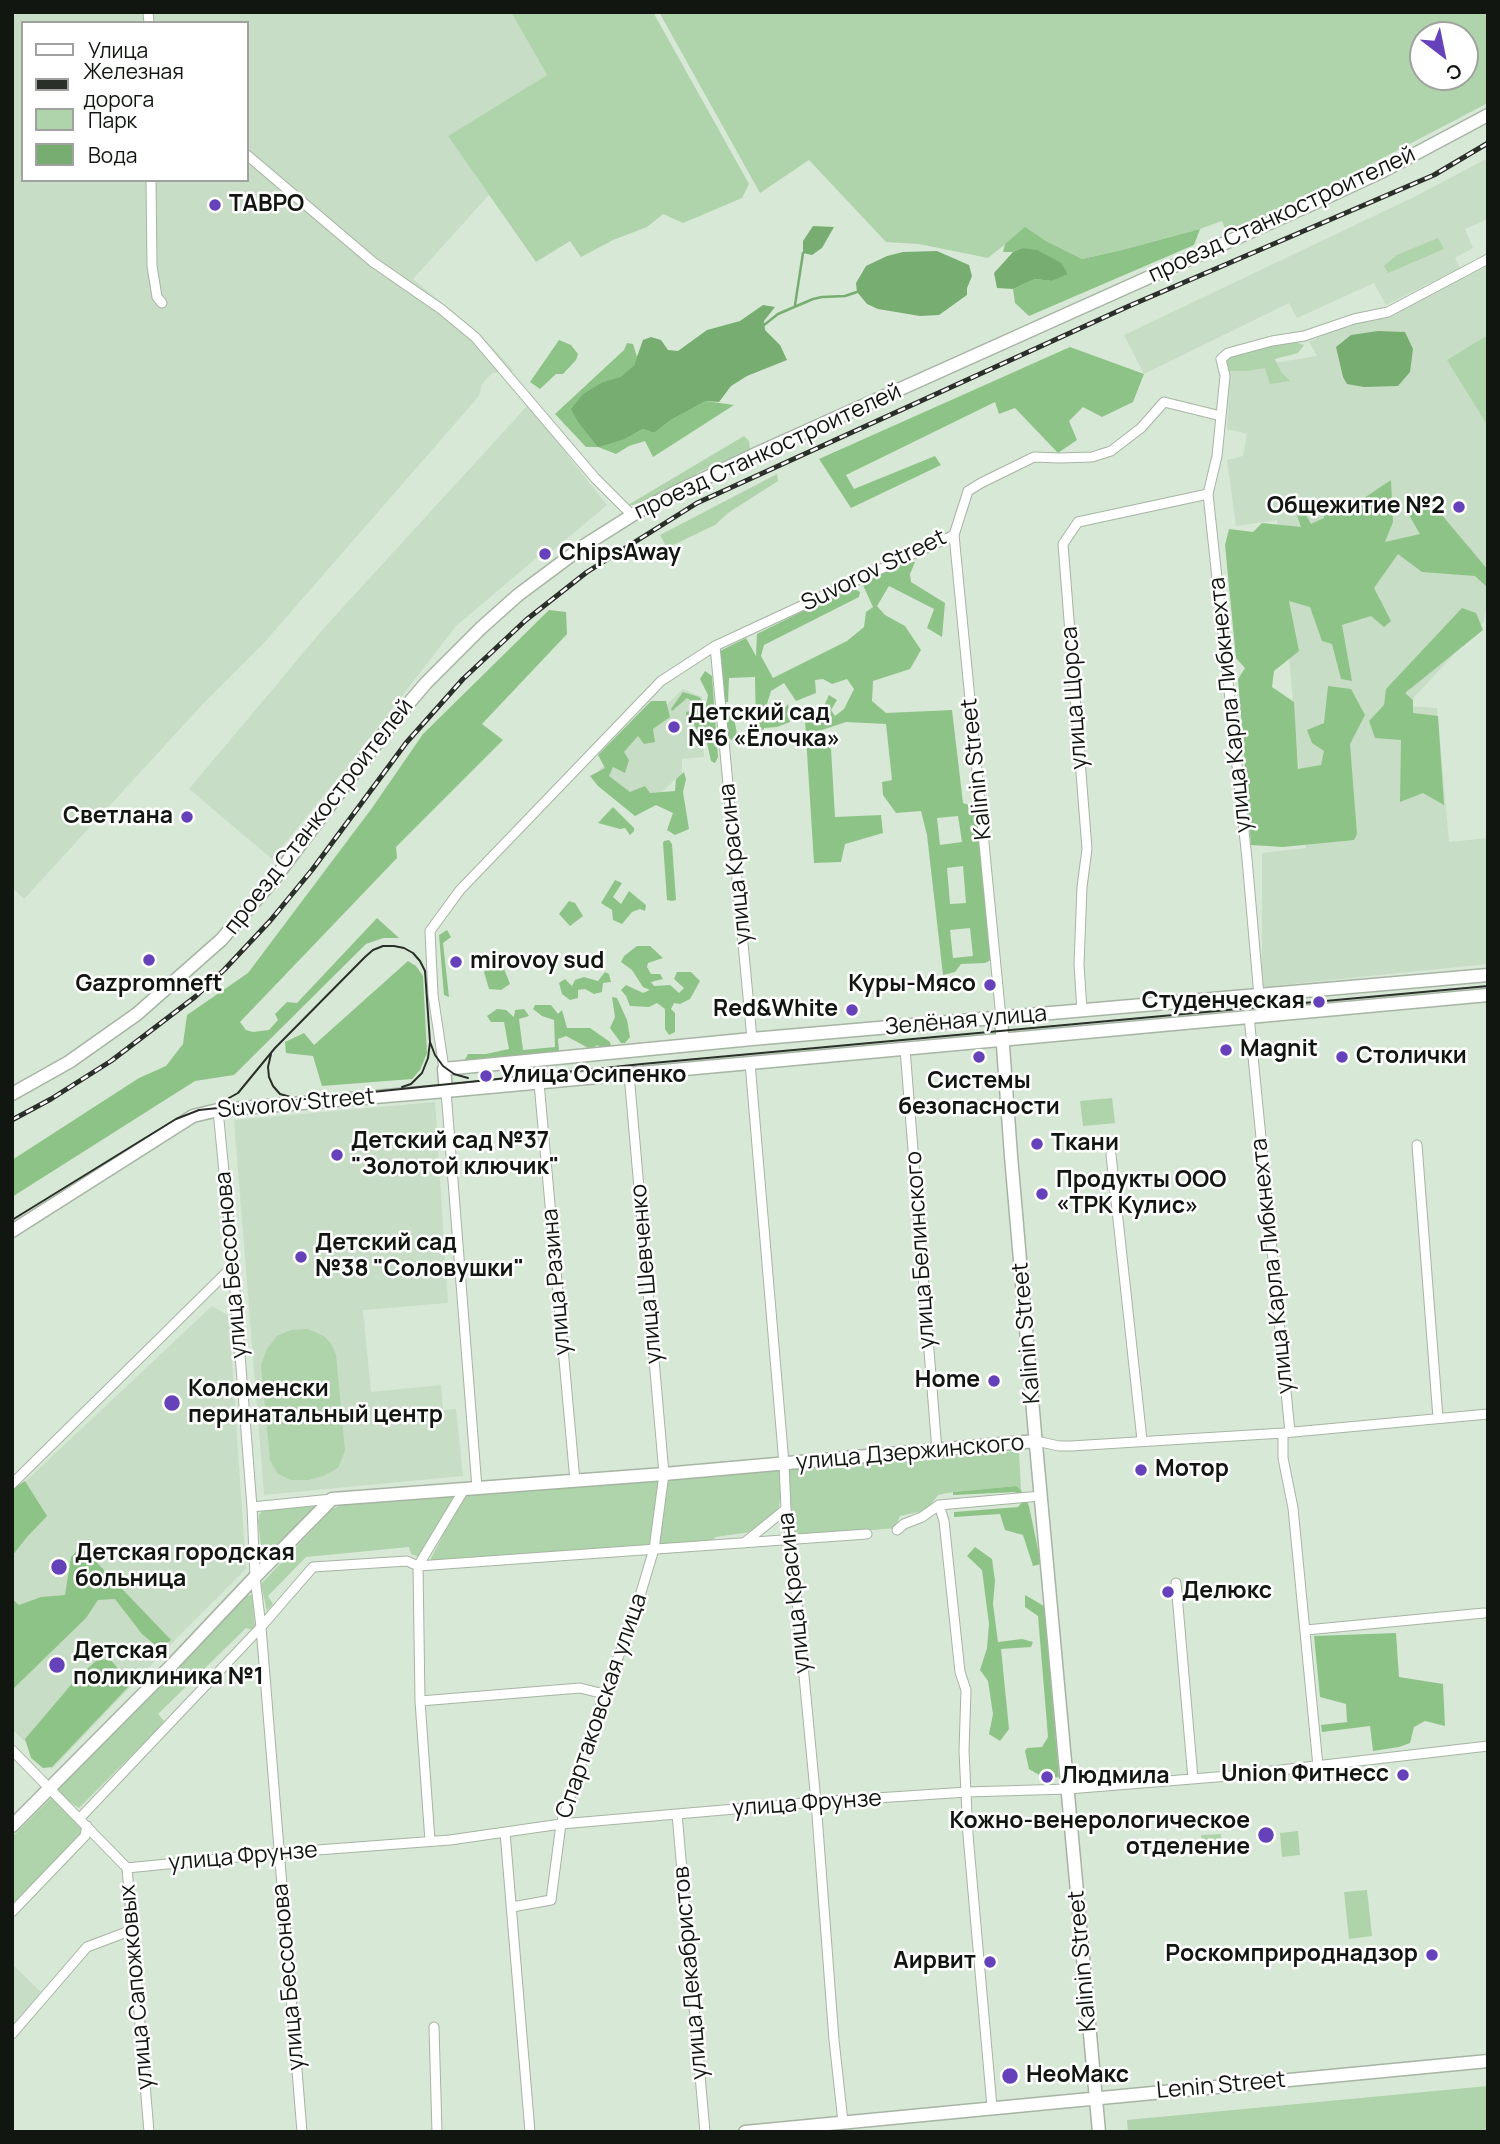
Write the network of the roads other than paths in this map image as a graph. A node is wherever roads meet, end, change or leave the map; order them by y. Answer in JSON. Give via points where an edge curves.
{"nodes":[{"id":1,"x":1488,"y":115,"type":"edge"},
{"id":2,"x":248,"y":157,"type":"edge"},
{"id":3,"x":151,"y":182,"type":"edge"},
{"id":4,"x":1488,"y":259,"type":"edge"},
{"id":5,"x":162,"y":303,"type":"dead end"},
{"id":6,"x":1221,"y":416,"type":"junction"},
{"id":7,"x":1208,"y":494,"type":"junction"},
{"id":8,"x":632,"y":515,"type":"junction"},
{"id":9,"x":954,"y":535,"type":"junction"},
{"id":10,"x":715,"y":646,"type":"junction"},
{"id":11,"x":1488,"y":975,"type":"edge"},
{"id":12,"x":1488,"y":995,"type":"edge"},
{"id":13,"x":1259,"y":996,"type":"junction"},
{"id":14,"x":1082,"y":1011,"type":"junction"},
{"id":15,"x":1249,"y":1016,"type":"junction"},
{"id":16,"x":1001,"y":1018,"type":"junction"},
{"id":17,"x":752,"y":1039,"type":"junction"},
{"id":18,"x":1003,"y":1041,"type":"junction"},
{"id":19,"x":905,"y":1049,"type":"junction"},
{"id":20,"x":750,"y":1063,"type":"junction"},
{"id":21,"x":444,"y":1069,"type":"junction"},
{"id":22,"x":629,"y":1074,"type":"junction"},
{"id":23,"x":538,"y":1083,"type":"junction"},
{"id":24,"x":446,"y":1091,"type":"junction"},
{"id":25,"x":12,"y":1094,"type":"edge"},
{"id":26,"x":218,"y":1110,"type":"junction"},
{"id":27,"x":1417,"y":1145,"type":"dead end"},
{"id":28,"x":1111,"y":1155,"type":"dead end"},
{"id":29,"x":12,"y":1231,"type":"edge"},
{"id":30,"x":233,"y":1266,"type":"junction"},
{"id":31,"x":1488,"y":1414,"type":"edge"},
{"id":32,"x":1438,"y":1418,"type":"junction"},
{"id":33,"x":1286,"y":1432,"type":"junction"},
{"id":34,"x":1142,"y":1440,"type":"junction"},
{"id":35,"x":1036,"y":1441,"type":"junction"},
{"id":36,"x":937,"y":1451,"type":"junction"},
{"id":37,"x":784,"y":1464,"type":"junction"},
{"id":38,"x":664,"y":1474,"type":"junction"},
{"id":39,"x":575,"y":1480,"type":"junction"},
{"id":40,"x":12,"y":1484,"type":"edge"},
{"id":41,"x":471,"y":1488,"type":"junction"},
{"id":42,"x":1041,"y":1496,"type":"junction"},
{"id":43,"x":332,"y":1499,"type":"junction"},
{"id":44,"x":939,"y":1505,"type":"junction"},
{"id":45,"x":252,"y":1507,"type":"junction"},
{"id":46,"x":786,"y":1509,"type":"junction"},
{"id":47,"x":897,"y":1530,"type":"dead end"},
{"id":48,"x":867,"y":1534,"type":"dead end"},
{"id":49,"x":791,"y":1539,"type":"junction"},
{"id":50,"x":744,"y":1544,"type":"junction"},
{"id":51,"x":654,"y":1549,"type":"junction"},
{"id":52,"x":418,"y":1566,"type":"junction"},
{"id":53,"x":255,"y":1577,"type":"junction"},
{"id":54,"x":1176,"y":1583,"type":"dead end"},
{"id":55,"x":1484,"y":1613,"type":"dead end"},
{"id":56,"x":261,"y":1627,"type":"junction"},
{"id":57,"x":1306,"y":1630,"type":"junction"},
{"id":58,"x":604,"y":1694,"type":"junction"},
{"id":59,"x":420,"y":1700,"type":"junction"},
{"id":60,"x":1488,"y":1746,"type":"edge"},
{"id":61,"x":12,"y":1750,"type":"edge"},
{"id":62,"x":1318,"y":1766,"type":"junction"},
{"id":63,"x":1193,"y":1779,"type":"junction"},
{"id":64,"x":51,"y":1788,"type":"junction"},
{"id":65,"x":1068,"y":1789,"type":"junction"},
{"id":66,"x":967,"y":1792,"type":"junction"},
{"id":67,"x":816,"y":1802,"type":"junction"},
{"id":68,"x":677,"y":1814,"type":"junction"},
{"id":69,"x":84,"y":1822,"type":"junction"},
{"id":70,"x":561,"y":1824,"type":"junction"},
{"id":71,"x":12,"y":1826,"type":"edge"},
{"id":72,"x":505,"y":1832,"type":"junction"},
{"id":73,"x":430,"y":1841,"type":"junction"},
{"id":74,"x":278,"y":1853,"type":"junction"},
{"id":75,"x":127,"y":1868,"type":"junction"},
{"id":76,"x":512,"y":1907,"type":"junction"},
{"id":77,"x":12,"y":1912,"type":"edge"},
{"id":78,"x":132,"y":1930,"type":"junction"},
{"id":79,"x":434,"y":2026,"type":"dead end"},
{"id":80,"x":12,"y":2034,"type":"edge"},
{"id":81,"x":1488,"y":2061,"type":"edge"},
{"id":82,"x":1096,"y":2097,"type":"junction"},
{"id":83,"x":992,"y":2108,"type":"junction"},
{"id":84,"x":843,"y":2122,"type":"junction"},
{"id":85,"x":149,"y":2132,"type":"edge"},
{"id":86,"x":302,"y":2132,"type":"edge"},
{"id":87,"x":437,"y":2132,"type":"edge"},
{"id":88,"x":530,"y":2132,"type":"edge"},
{"id":89,"x":705,"y":2132,"type":"edge"},
{"id":90,"x":745,"y":2132,"type":"edge"},
{"id":91,"x":1099,"y":2132,"type":"edge"}],
"edges":[{"from":1,"to":8,"type":"street","name":"проезд Станкостроителей","via":[[1383,171],[760,452]]},
{"from":2,"to":8,"type":"street","via":[[373,262],[474,337]]},
{"from":3,"to":5,"type":"street","via":[[152,267]]},
{"from":4,"to":6,"type":"street","via":[[1388,312],[1228,353],[1221,359],[1225,376]]},
{"from":6,"to":7,"type":"street","name":"улица Карла Либкнехта"},
{"from":6,"to":9,"type":"street","name":"Suvorov Street","via":[[1164,402],[1111,451],[1092,457],[1034,457],[968,491]]},
{"from":7,"to":13,"type":"street","name":"улица Карла Либкнехта"},
{"from":7,"to":14,"type":"street","name":"улица Щорса","via":[[1078,522],[1063,544],[1087,849],[1079,964]]},
{"from":8,"to":25,"type":"street","name":"проезд Станкостроителей","via":[[518,595],[426,683],[275,878],[206,954],[104,1039]]},
{"from":9,"to":10,"type":"street","name":"Suvorov Street"},
{"from":9,"to":16,"type":"street","name":"Kalinin Street"},
{"from":10,"to":17,"type":"street","name":"улица Красина"},
{"from":10,"to":21,"type":"street","name":"Suvorov Street","via":[[661,681],[460,890],[430,931]]},
{"from":11,"to":13,"type":"street","name":"Зелёная улица"},
{"from":12,"to":15,"type":"street","name":"Зелёная улица"},
{"from":13,"to":14,"type":"street","name":"Зелёная улица"},
{"from":14,"to":16,"type":"street","name":"Зелёная улица"},
{"from":15,"to":18,"type":"street","name":"Зелёная улица"},
{"from":15,"to":33,"type":"street","name":"улица Карла Либкнехта"},
{"from":16,"to":17,"type":"street","name":"Зелёная улица"},
{"from":16,"to":18,"type":"street","name":"Kalinin Street"},
{"from":17,"to":21,"type":"street","name":"Зелёная улица"},
{"from":18,"to":19,"type":"street","name":"Зелёная улица"},
{"from":18,"to":35,"type":"street","name":"Kalinin Street"},
{"from":19,"to":20,"type":"street","name":"Зелёная улица"},
{"from":19,"to":36,"type":"street","name":"улица Белинского"},
{"from":20,"to":22,"type":"street","name":"Зелёная улица"},
{"from":20,"to":37,"type":"street","name":"улица Красина"},
{"from":21,"to":24,"type":"street"},
{"from":22,"to":23,"type":"street","name":"Зелёная улица"},
{"from":22,"to":38,"type":"street","name":"улица Шевченко"},
{"from":23,"to":24,"type":"street","name":"Зелёная улица"},
{"from":23,"to":39,"type":"street","name":"улица Разина"},
{"from":24,"to":26,"type":"street","name":"Suvorov Street"},
{"from":24,"to":41,"type":"street"},
{"from":26,"to":29,"type":"street","name":"Suvorov Street","via":[[193,1116]]},
{"from":26,"to":30,"type":"street","name":"улица Бессонова"},
{"from":27,"to":32,"type":"street"},
{"from":28,"to":34,"type":"street"},
{"from":30,"to":40,"type":"street"},
{"from":30,"to":45,"type":"street","name":"улица Бессонова"},
{"from":31,"to":32,"type":"street","name":"улица Дзержинского"},
{"from":32,"to":33,"type":"street","name":"улица Дзержинского"},
{"from":33,"to":34,"type":"street","name":"улица Дзержинского"},
{"from":33,"to":57,"type":"street","name":"улица Карла Либкнехта","via":[[1283,1458]]},
{"from":34,"to":35,"type":"street","name":"улица Дзержинского","via":[[1059,1446]]},
{"from":35,"to":36,"type":"street","name":"улица Дзержинского"},
{"from":35,"to":42,"type":"street","name":"Kalinin Street"},
{"from":36,"to":37,"type":"street","name":"улица Дзержинского"},
{"from":37,"to":38,"type":"street","name":"улица Дзержинского"},
{"from":37,"to":46,"type":"street","name":"улица Красина"},
{"from":38,"to":39,"type":"street","name":"улица Дзержинского"},
{"from":38,"to":51,"type":"street","name":"Спартаковская улица"},
{"from":39,"to":41,"type":"street","name":"улица Дзержинского"},
{"from":41,"to":43,"type":"street","name":"улица Дзержинского"},
{"from":41,"to":52,"type":"street"},
{"from":42,"to":44,"type":"street"},
{"from":42,"to":65,"type":"street","name":"Kalinin Street"},
{"from":43,"to":45,"type":"street","name":"улица Дзержинского"},
{"from":43,"to":53,"type":"street"},
{"from":44,"to":47,"type":"street"},
{"from":44,"to":66,"type":"street","via":[[960,1672],[967,1690]]},
{"from":45,"to":53,"type":"street","name":"улица Бессонова"},
{"from":46,"to":49,"type":"street","name":"улица Красина"},
{"from":46,"to":50,"type":"street"},
{"from":48,"to":49,"type":"street"},
{"from":49,"to":50,"type":"street"},
{"from":49,"to":67,"type":"street","name":"улица Красина"},
{"from":50,"to":51,"type":"street"},
{"from":51,"to":52,"type":"street"},
{"from":51,"to":58,"type":"street","name":"Спартаковская улица"},
{"from":52,"to":56,"type":"street","via":[[407,1561],[313,1567]]},
{"from":52,"to":59,"type":"street"},
{"from":53,"to":56,"type":"street","name":"улица Бессонова"},
{"from":53,"to":64,"type":"street"},
{"from":54,"to":63,"type":"street"},
{"from":55,"to":57,"type":"street"},
{"from":56,"to":69,"type":"street"},
{"from":56,"to":74,"type":"street","name":"улица Бессонова"},
{"from":57,"to":62,"type":"street","name":"улица Карла Либкнехта"},
{"from":58,"to":59,"type":"street","via":[[580,1688]]},
{"from":58,"to":70,"type":"street","name":"Спартаковская улица"},
{"from":59,"to":73,"type":"street"},
{"from":60,"to":62,"type":"street","name":"улица Фрунзе"},
{"from":61,"to":64,"type":"street","name":"улица Сапожковых"},
{"from":62,"to":63,"type":"street","name":"улица Фрунзе"},
{"from":63,"to":65,"type":"street","name":"улица Фрунзе"},
{"from":64,"to":69,"type":"street","name":"улица Сапожковых"},
{"from":64,"to":71,"type":"street"},
{"from":65,"to":66,"type":"street","name":"улица Фрунзе"},
{"from":65,"to":82,"type":"street","name":"Kalinin Street"},
{"from":66,"to":67,"type":"street","name":"улица Фрунзе"},
{"from":66,"to":83,"type":"street"},
{"from":67,"to":68,"type":"street","name":"улица Фрунзе"},
{"from":67,"to":84,"type":"street","name":"улица Красина"},
{"from":68,"to":70,"type":"street","name":"улица Фрунзе"},
{"from":68,"to":89,"type":"street","name":"улица Декабристов"},
{"from":69,"to":75,"type":"street","name":"улица Сапожковых"},
{"from":69,"to":77,"type":"street","via":[[85,1836]]},
{"from":70,"to":72,"type":"street","name":"улица Фрунзе"},
{"from":70,"to":76,"type":"street","name":"Спартаковская улица","via":[[551,1900]]},
{"from":72,"to":73,"type":"street","name":"улица Фрунзе"},
{"from":72,"to":76,"type":"street"},
{"from":73,"to":74,"type":"street","name":"улица Фрунзе"},
{"from":74,"to":75,"type":"street","name":"улица Фрунзе"},
{"from":74,"to":86,"type":"street","name":"улица Бессонова"},
{"from":75,"to":78,"type":"street","name":"улица Сапожковых"},
{"from":76,"to":88,"type":"street"},
{"from":78,"to":80,"type":"street","via":[[87,1947]]},
{"from":78,"to":85,"type":"street","name":"улица Сапожковых"},
{"from":79,"to":87,"type":"street"},
{"from":81,"to":82,"type":"street","name":"Lenin Street"},
{"from":82,"to":83,"type":"street","name":"Lenin Street"},
{"from":82,"to":91,"type":"street","name":"Kalinin Street"},
{"from":83,"to":84,"type":"street","name":"Lenin Street"},
{"from":84,"to":90,"type":"street","name":"Lenin Street"}]}
